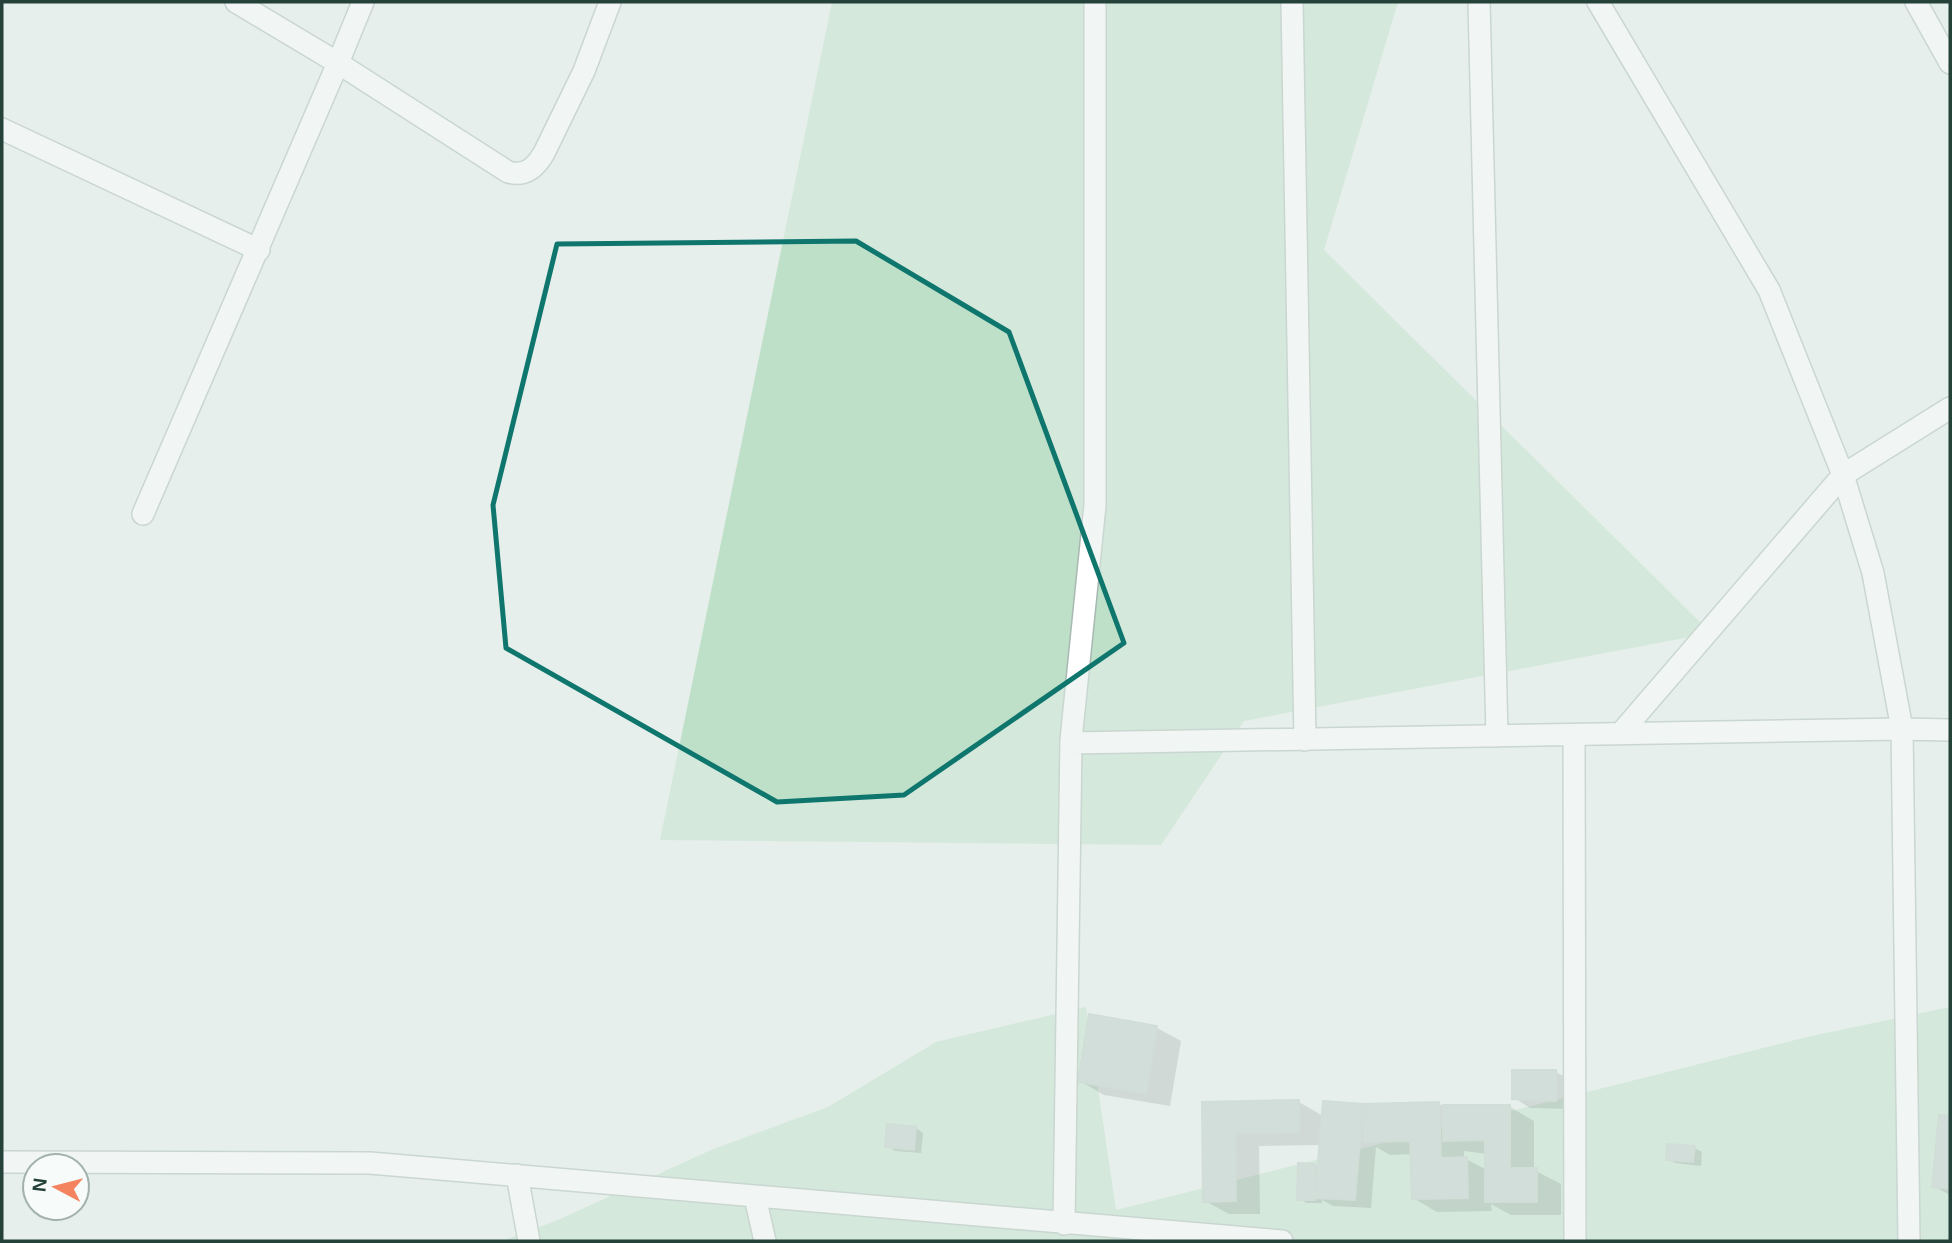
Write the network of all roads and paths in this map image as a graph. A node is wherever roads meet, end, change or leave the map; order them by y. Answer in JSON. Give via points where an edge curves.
{"nodes":[{"id":1,"x":236,"y":2,"type":"edge"},
{"id":2,"x":363,"y":2,"type":"edge"},
{"id":3,"x":610,"y":2,"type":"edge"},
{"id":4,"x":1095,"y":2,"type":"edge"},
{"id":5,"x":1292,"y":2,"type":"edge"},
{"id":6,"x":1479,"y":2,"type":"edge"},
{"id":7,"x":1598,"y":2,"type":"edge"},
{"id":8,"x":1916,"y":2,"type":"edge"},
{"id":9,"x":338,"y":63,"type":"junction"},
{"id":10,"x":1950,"y":63,"type":"edge"},
{"id":11,"x":2,"y":129,"type":"edge"},
{"id":12,"x":259,"y":250,"type":"junction"},
{"id":13,"x":1950,"y":408,"type":"edge"},
{"id":14,"x":1843,"y":474,"type":"junction"},
{"id":15,"x":143,"y":514,"type":"dead end"},
{"id":16,"x":1902,"y":729,"type":"junction"},
{"id":17,"x":1950,"y":730,"type":"edge"},
{"id":18,"x":1620,"y":734,"type":"junction"},
{"id":19,"x":1574,"y":735,"type":"junction"},
{"id":20,"x":1497,"y":736,"type":"junction"},
{"id":21,"x":1305,"y":740,"type":"junction"},
{"id":22,"x":1071,"y":743,"type":"junction"},
{"id":23,"x":2,"y":1162,"type":"edge"},
{"id":24,"x":517,"y":1175,"type":"junction"},
{"id":25,"x":755,"y":1197,"type":"junction"},
{"id":26,"x":1064,"y":1224,"type":"junction"},
{"id":27,"x":1260,"y":1240,"type":"edge"},
{"id":28,"x":530,"y":1241,"type":"edge"},
{"id":29,"x":765,"y":1241,"type":"edge"},
{"id":30,"x":1282,"y":1241,"type":"edge"},
{"id":31,"x":1575,"y":1241,"type":"edge"},
{"id":32,"x":1909,"y":1241,"type":"edge"}],
"edges":[{"from":1,"to":9,"type":"street"},
{"from":2,"to":9,"type":"street"},
{"from":3,"to":9,"type":"street","via":[[584,71],[544,153],[521,174],[508,172]]},
{"from":4,"to":22,"type":"street","via":[[1095,505]]},
{"from":5,"to":21,"type":"street"},
{"from":6,"to":20,"type":"street"},
{"from":7,"to":14,"type":"street","via":[[1769,290]]},
{"from":8,"to":10,"type":"street"},
{"from":9,"to":12,"type":"street"},
{"from":11,"to":12,"type":"street"},
{"from":12,"to":15,"type":"street"},
{"from":13,"to":14,"type":"street"},
{"from":14,"to":16,"type":"street","via":[[1873,573]]},
{"from":14,"to":18,"type":"street"},
{"from":16,"to":17,"type":"street"},
{"from":16,"to":18,"type":"street"},
{"from":16,"to":32,"type":"street"},
{"from":18,"to":19,"type":"street"},
{"from":19,"to":20,"type":"street"},
{"from":19,"to":31,"type":"street"},
{"from":20,"to":21,"type":"street"},
{"from":21,"to":22,"type":"street"},
{"from":22,"to":26,"type":"street"},
{"from":23,"to":24,"type":"street","via":[[370,1163]]},
{"from":24,"to":25,"type":"street"},
{"from":24,"to":28,"type":"street"},
{"from":25,"to":26,"type":"street"},
{"from":25,"to":29,"type":"street"},
{"from":26,"to":27,"type":"street"},
{"from":27,"to":30,"type":"street"}]}
